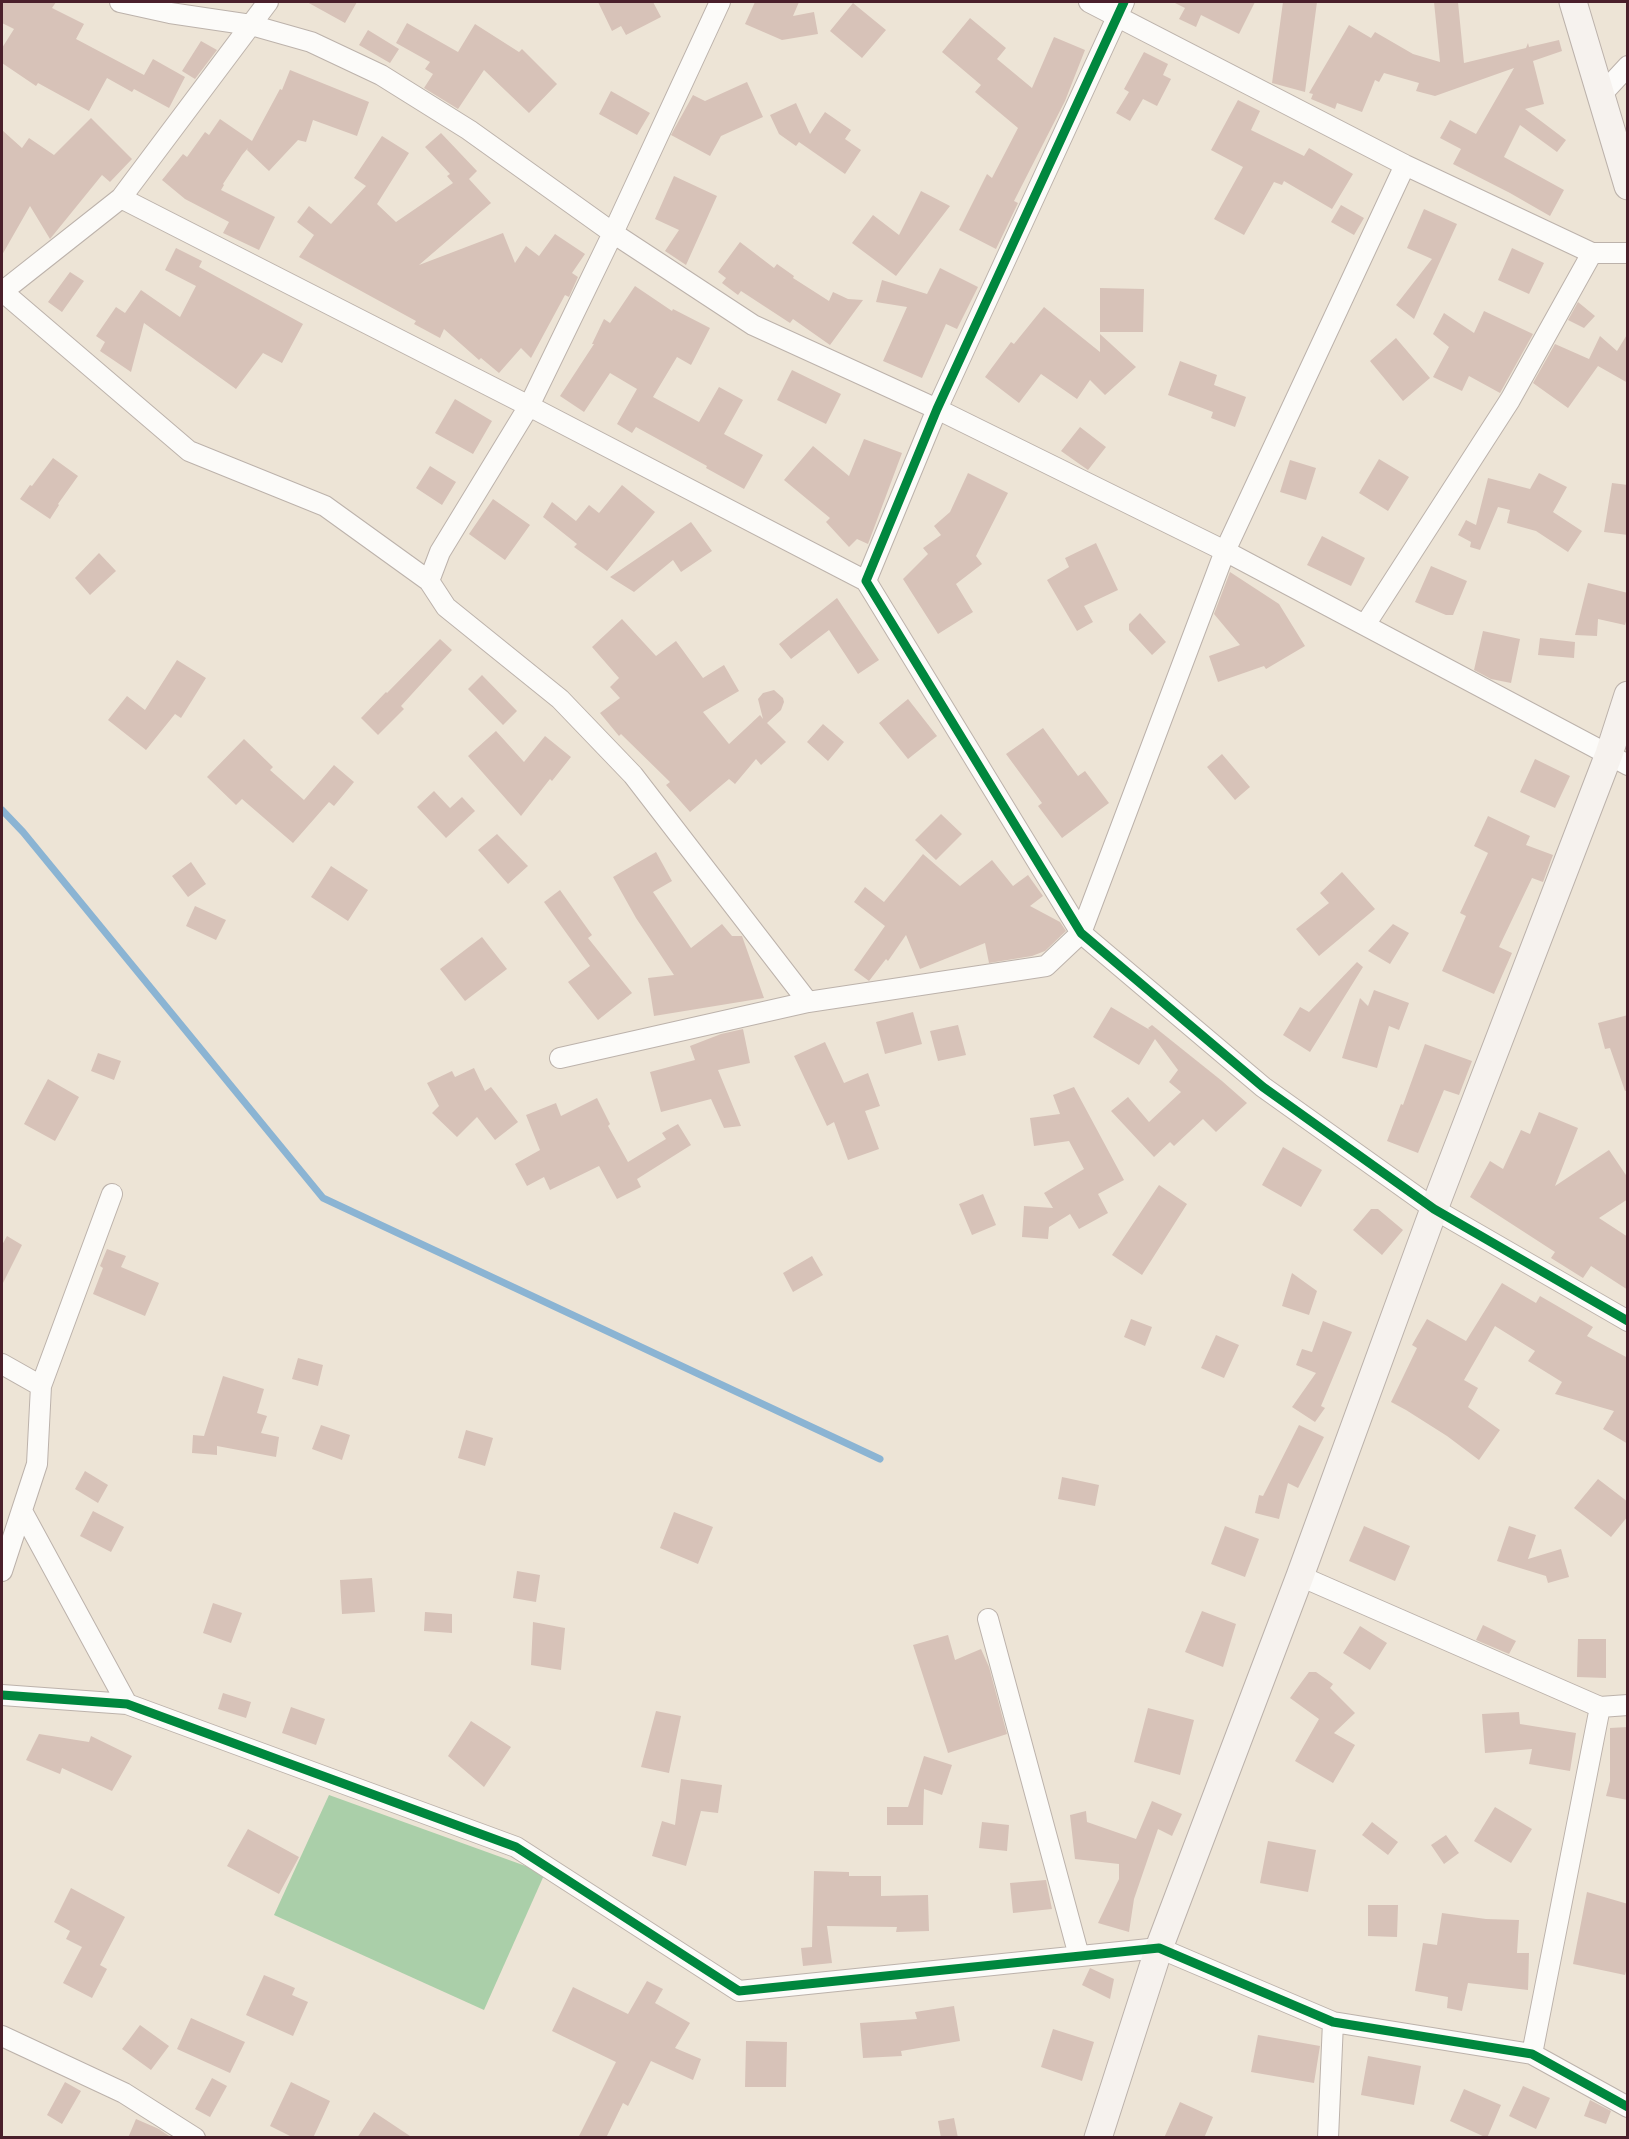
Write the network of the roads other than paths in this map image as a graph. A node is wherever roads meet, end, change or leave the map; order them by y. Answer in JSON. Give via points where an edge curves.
{"nodes":[{"id":1,"x":120,"y":2,"type":"edge"},
{"id":2,"x":268,"y":2,"type":"edge"},
{"id":3,"x":720,"y":2,"type":"edge"},
{"id":4,"x":1089,"y":2,"type":"edge"},
{"id":5,"x":1573,"y":2,"type":"edge"},
{"id":6,"x":1120,"y":8,"type":"edge"},
{"id":7,"x":251,"y":26,"type":"junction"},
{"id":8,"x":1628,"y":66,"type":"edge"},
{"id":9,"x":1601,"y":95,"type":"junction"},
{"id":10,"x":1404,"y":165,"type":"junction"},
{"id":11,"x":1628,"y":186,"type":"edge"},
{"id":12,"x":121,"y":198,"type":"junction"},
{"id":13,"x":613,"y":233,"type":"junction"},
{"id":14,"x":1592,"y":253,"type":"junction"},
{"id":15,"x":1628,"y":253,"type":"edge"},
{"id":16,"x":2,"y":292,"type":"edge"},
{"id":17,"x":529,"y":406,"type":"junction"},
{"id":18,"x":937,"y":409,"type":"junction"},
{"id":19,"x":1225,"y":551,"type":"junction"},
{"id":20,"x":429,"y":581,"type":"junction"},
{"id":21,"x":866,"y":581,"type":"junction"},
{"id":22,"x":1365,"y":625,"type":"junction"},
{"id":23,"x":1628,"y":695,"type":"edge"},
{"id":24,"x":1618,"y":759,"type":"edge"},
{"id":25,"x":1081,"y":933,"type":"junction"},
{"id":26,"x":808,"y":1002,"type":"junction"},
{"id":27,"x":560,"y":1058,"type":"dead end"},
{"id":28,"x":112,"y":1194,"type":"dead end"},
{"id":29,"x":1434,"y":1209,"type":"junction"},
{"id":30,"x":1628,"y":1321,"type":"edge"},
{"id":31,"x":2,"y":1364,"type":"edge"},
{"id":32,"x":41,"y":1386,"type":"junction"},
{"id":33,"x":22,"y":1511,"type":"junction"},
{"id":34,"x":2,"y":1571,"type":"edge"},
{"id":35,"x":1300,"y":1576,"type":"junction"},
{"id":36,"x":988,"y":1618,"type":"dead end"},
{"id":37,"x":2,"y":1695,"type":"edge"},
{"id":38,"x":127,"y":1704,"type":"junction"},
{"id":39,"x":1628,"y":1705,"type":"edge"},
{"id":40,"x":1600,"y":1707,"type":"junction"},
{"id":41,"x":1159,"y":1948,"type":"junction"},
{"id":42,"x":1079,"y":1956,"type":"junction"},
{"id":43,"x":1333,"y":2022,"type":"junction"},
{"id":44,"x":2,"y":2036,"type":"edge"},
{"id":45,"x":1532,"y":2054,"type":"junction"},
{"id":46,"x":1628,"y":2107,"type":"edge"},
{"id":47,"x":195,"y":2138,"type":"edge"},
{"id":48,"x":1098,"y":2138,"type":"edge"},
{"id":49,"x":1328,"y":2138,"type":"edge"}],
"edges":[{"from":1,"to":7,"type":"street"},
{"from":2,"to":7,"type":"street"},
{"from":3,"to":13,"type":"street"},
{"from":4,"to":6,"type":"street"},
{"from":5,"to":9,"type":"street"},
{"from":6,"to":10,"type":"street"},
{"from":6,"to":18,"type":"street"},
{"from":7,"to":12,"type":"street"},
{"from":7,"to":13,"type":"street","via":[[311,42],[381,75],[470,129]]},
{"from":8,"to":9,"type":"street"},
{"from":9,"to":11,"type":"street"},
{"from":10,"to":14,"type":"street"},
{"from":10,"to":19,"type":"street"},
{"from":12,"to":16,"type":"street"},
{"from":12,"to":17,"type":"street"},
{"from":13,"to":17,"type":"street"},
{"from":13,"to":18,"type":"street","via":[[753,325]]},
{"from":14,"to":15,"type":"street"},
{"from":14,"to":22,"type":"street","via":[[1510,400]]},
{"from":16,"to":20,"type":"street","via":[[189,451],[325,506]]},
{"from":17,"to":20,"type":"street","via":[[440,552]]},
{"from":17,"to":21,"type":"street"},
{"from":18,"to":19,"type":"street"},
{"from":18,"to":21,"type":"street"},
{"from":19,"to":22,"type":"street"},
{"from":19,"to":25,"type":"street"},
{"from":20,"to":26,"type":"street","via":[[446,607],[560,699],[633,775]]},
{"from":21,"to":25,"type":"street"},
{"from":22,"to":24,"type":"street"},
{"from":23,"to":24,"type":"street"},
{"from":24,"to":29,"type":"street"},
{"from":25,"to":26,"type":"street","via":[[1046,966]]},
{"from":25,"to":29,"type":"street","via":[[1263,1087]]},
{"from":26,"to":27,"type":"street"},
{"from":28,"to":32,"type":"street"},
{"from":29,"to":30,"type":"street"},
{"from":29,"to":35,"type":"street"},
{"from":31,"to":32,"type":"street"},
{"from":32,"to":33,"type":"street","via":[[37,1464]]},
{"from":33,"to":34,"type":"street"},
{"from":33,"to":38,"type":"street"},
{"from":35,"to":40,"type":"street"},
{"from":35,"to":41,"type":"street"},
{"from":36,"to":42,"type":"street"},
{"from":37,"to":38,"type":"street"},
{"from":38,"to":42,"type":"street","via":[[516,1847],[739,1990]]},
{"from":39,"to":40,"type":"street"},
{"from":40,"to":45,"type":"street"},
{"from":41,"to":42,"type":"street"},
{"from":41,"to":43,"type":"street"},
{"from":41,"to":48,"type":"street"},
{"from":43,"to":45,"type":"street"},
{"from":43,"to":49,"type":"street"},
{"from":44,"to":47,"type":"street","via":[[124,2093]]},
{"from":45,"to":46,"type":"street"}]}
